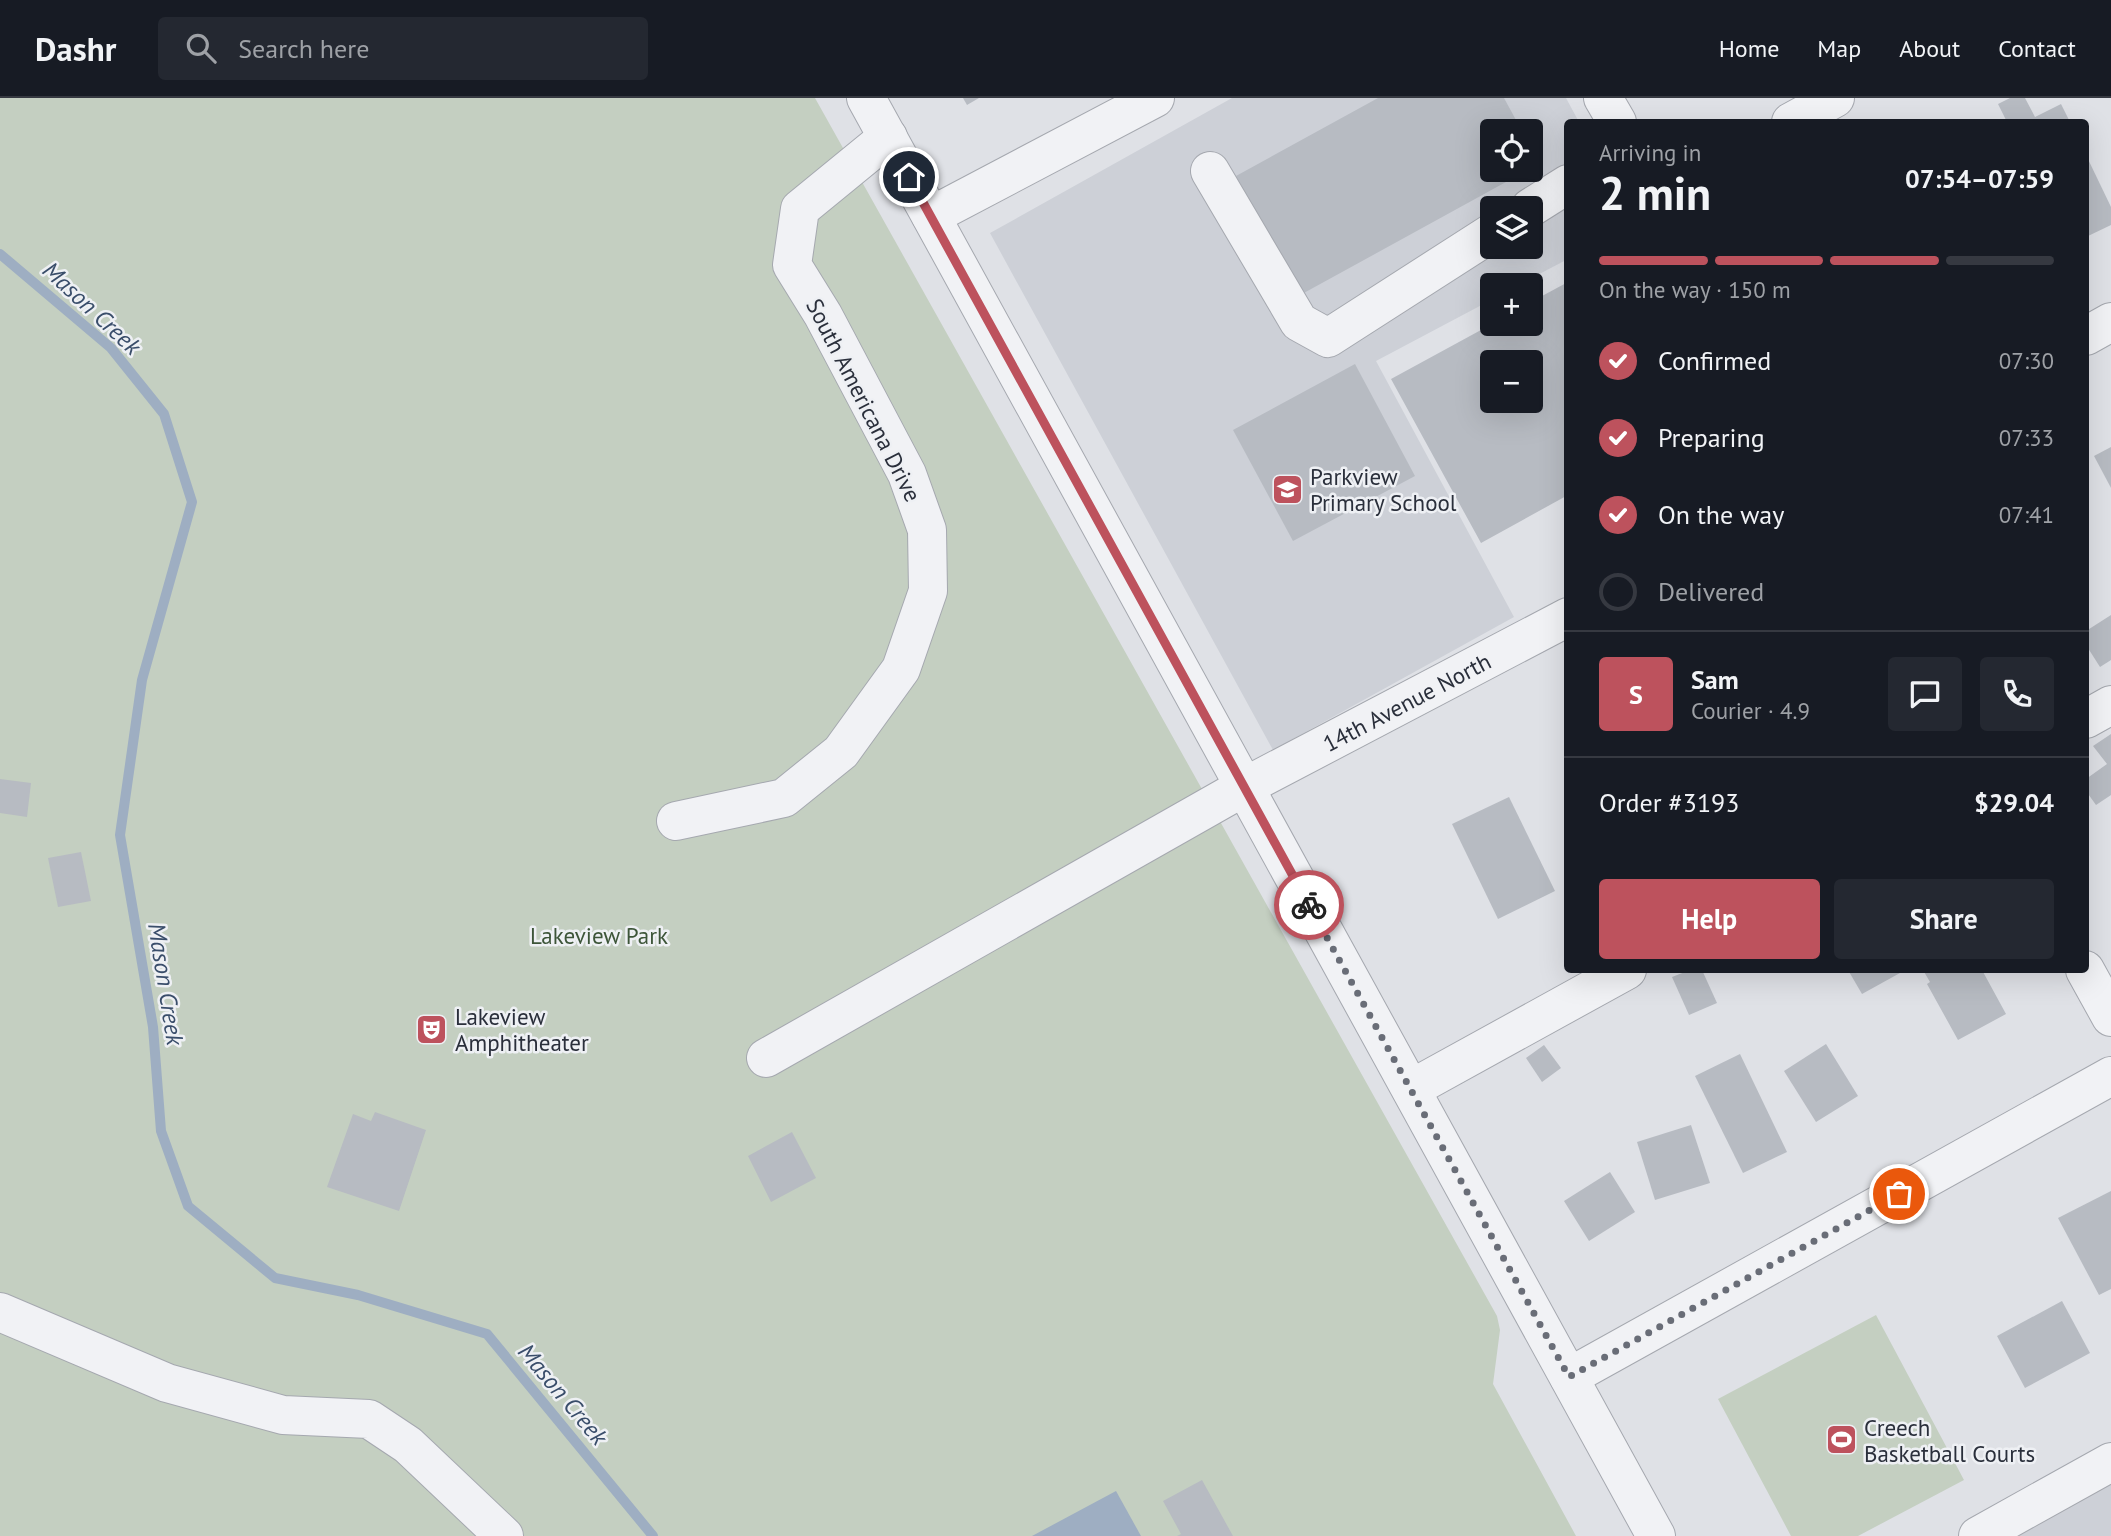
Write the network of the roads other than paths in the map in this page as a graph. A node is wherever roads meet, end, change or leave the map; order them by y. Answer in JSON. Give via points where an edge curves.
{"nodes":[{"id":1,"x":866,"y":98,"type":"edge"},
{"id":2,"x":1155,"y":98,"type":"edge"},
{"id":3,"x":1603,"y":98,"type":"edge"},
{"id":4,"x":1835,"y":98,"type":"edge"},
{"id":5,"x":1615,"y":119,"type":"edge"},
{"id":6,"x":1796,"y":119,"type":"edge"},
{"id":7,"x":888,"y":137,"type":"junction"},
{"id":8,"x":1210,"y":171,"type":"dead end"},
{"id":9,"x":1564,"y":187,"type":"edge"},
{"id":10,"x":1543,"y":200,"type":"edge"},
{"id":11,"x":931,"y":216,"type":"junction"},
{"id":12,"x":1480,"y":240,"type":"edge"},
{"id":13,"x":2111,"y":322,"type":"edge"},
{"id":14,"x":2089,"y":334,"type":"edge"},
{"id":15,"x":1564,"y":619,"type":"edge"},
{"id":16,"x":2111,"y":705,"type":"edge"},
{"id":17,"x":2089,"y":717,"type":"edge"},
{"id":18,"x":1244,"y":787,"type":"junction"},
{"id":19,"x":676,"y":821,"type":"dead end"},
{"id":20,"x":1621,"y":973,"type":"edge"},
{"id":21,"x":2087,"y":973,"type":"edge"},
{"id":22,"x":2111,"y":1017,"type":"edge"},
{"id":23,"x":766,"y":1058,"type":"dead end"},
{"id":24,"x":2111,"y":1076,"type":"edge"},
{"id":25,"x":1411,"y":1089,"type":"junction"},
{"id":26,"x":0,"y":1312,"type":"edge"},
{"id":27,"x":1569,"y":1377,"type":"junction"},
{"id":28,"x":2111,"y":1462,"type":"edge"},
{"id":29,"x":504,"y":1536,"type":"edge"},
{"id":30,"x":1656,"y":1536,"type":"edge"},
{"id":31,"x":1978,"y":1536,"type":"edge"}],
"edges":[{"from":1,"to":7,"type":"street"},
{"from":2,"to":11,"type":"street"},
{"from":3,"to":5,"type":"street"},
{"from":4,"to":6,"type":"street"},
{"from":7,"to":11,"type":"street"},
{"from":7,"to":19,"type":"street","name":"South Americana Drive","via":[[800,209],[792,265],[906,474],[927,530],[928,591],[901,669],[841,752],[784,798]]},
{"from":8,"to":12,"type":"street","via":[[1298,323],[1328,338]]},
{"from":9,"to":10,"type":"street"},
{"from":11,"to":18,"type":"street"},
{"from":13,"to":14,"type":"street"},
{"from":15,"to":18,"type":"street","name":"14th Avenue North"},
{"from":16,"to":17,"type":"street"},
{"from":18,"to":23,"type":"street","name":"14th Avenue North"},
{"from":18,"to":25,"type":"street"},
{"from":20,"to":25,"type":"street"},
{"from":21,"to":22,"type":"street"},
{"from":24,"to":27,"type":"street"},
{"from":25,"to":27,"type":"street"},
{"from":26,"to":29,"type":"street","via":[[167,1383],[283,1415],[369,1419],[408,1445]]},
{"from":27,"to":30,"type":"street"},
{"from":28,"to":31,"type":"street"}]}
